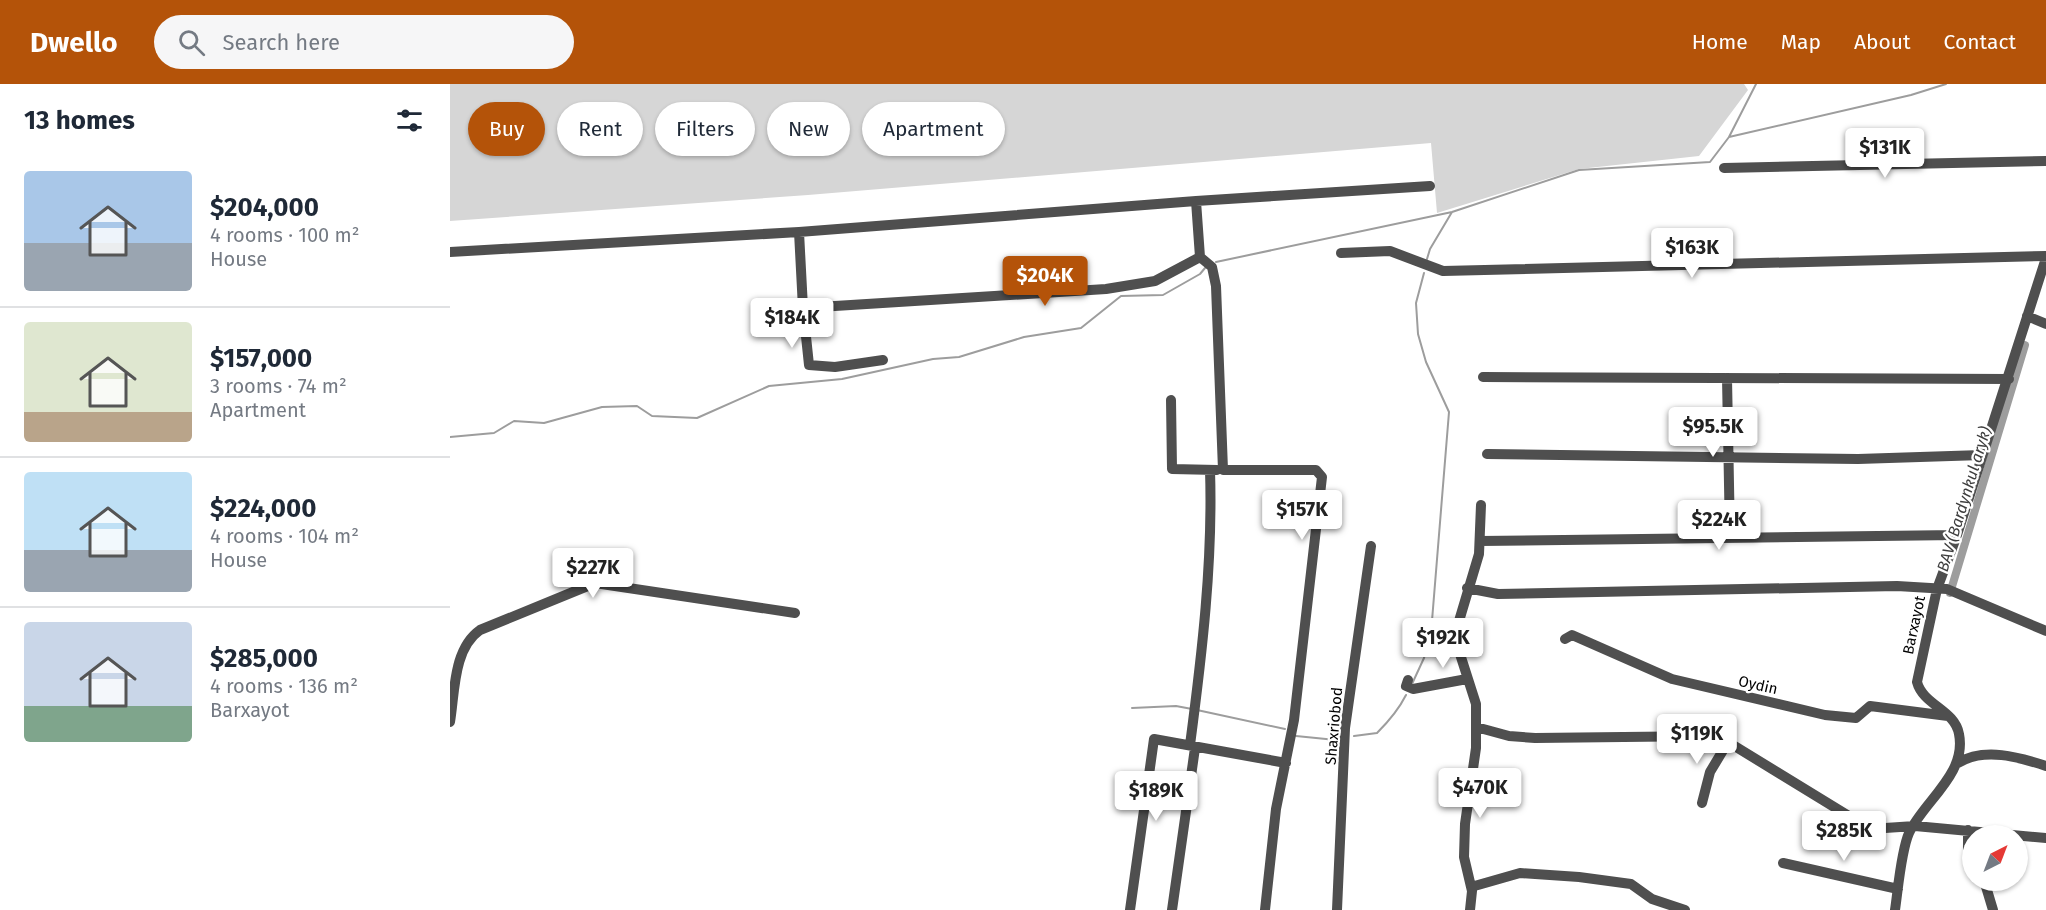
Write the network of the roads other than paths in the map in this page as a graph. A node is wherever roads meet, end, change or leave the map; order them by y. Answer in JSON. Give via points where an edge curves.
{"nodes":[{"id":1,"x":2046,"y":161,"type":"edge"},
{"id":2,"x":1724,"y":168,"type":"dead end"},
{"id":3,"x":1430,"y":186,"type":"dead end"},
{"id":4,"x":1196,"y":201,"type":"junction"},
{"id":5,"x":799,"y":232,"type":"junction"},
{"id":6,"x":450,"y":252,"type":"edge"},
{"id":7,"x":1341,"y":253,"type":"dead end"},
{"id":8,"x":1200,"y":257,"type":"junction"},
{"id":9,"x":2046,"y":257,"type":"edge"},
{"id":10,"x":802,"y":308,"type":"junction"},
{"id":11,"x":2027,"y":316,"type":"junction"},
{"id":12,"x":2046,"y":324,"type":"edge"},
{"id":13,"x":883,"y":360,"type":"dead end"},
{"id":14,"x":1484,"y":377,"type":"dead end"},
{"id":15,"x":1727,"y":378,"type":"junction"},
{"id":16,"x":2009,"y":379,"type":"junction"},
{"id":17,"x":1172,"y":400,"type":"dead end"},
{"id":18,"x":1487,"y":454,"type":"dead end"},
{"id":19,"x":1982,"y":455,"type":"junction"},
{"id":20,"x":1727,"y":456,"type":"junction"},
{"id":21,"x":1210,"y":470,"type":"junction"},
{"id":22,"x":1223,"y":470,"type":"junction"},
{"id":23,"x":1481,"y":505,"type":"dead end"},
{"id":24,"x":1957,"y":535,"type":"junction"},
{"id":25,"x":1731,"y":537,"type":"junction"},
{"id":26,"x":1480,"y":541,"type":"junction"},
{"id":27,"x":1371,"y":546,"type":"dead end"},
{"id":28,"x":1467,"y":588,"type":"junction"},
{"id":29,"x":1946,"y":590,"type":"junction"},
{"id":30,"x":795,"y":613,"type":"dead end"},
{"id":31,"x":2046,"y":631,"type":"edge"},
{"id":32,"x":1565,"y":639,"type":"dead end"},
{"id":33,"x":1467,"y":679,"type":"junction"},
{"id":34,"x":1408,"y":680,"type":"dead end"},
{"id":35,"x":1949,"y":716,"type":"junction"},
{"id":36,"x":450,"y":722,"type":"edge"},
{"id":37,"x":1476,"y":727,"type":"junction"},
{"id":38,"x":1728,"y":742,"type":"junction"},
{"id":39,"x":1192,"y":746,"type":"junction"},
{"id":40,"x":1286,"y":763,"type":"junction"},
{"id":41,"x":1958,"y":763,"type":"junction"},
{"id":42,"x":2046,"y":766,"type":"edge"},
{"id":43,"x":1702,"y":803,"type":"dead end"},
{"id":44,"x":1915,"y":826,"type":"junction"},
{"id":45,"x":1962,"y":830,"type":"edge"},
{"id":46,"x":2028,"y":836,"type":"edge"},
{"id":47,"x":2046,"y":838,"type":"edge"},
{"id":48,"x":1783,"y":863,"type":"dead end"},
{"id":49,"x":1471,"y":887,"type":"junction"},
{"id":50,"x":1898,"y":889,"type":"junction"},
{"id":51,"x":1987,"y":891,"type":"edge"},
{"id":52,"x":1130,"y":910,"type":"edge"},
{"id":53,"x":1172,"y":910,"type":"edge"},
{"id":54,"x":1265,"y":910,"type":"edge"},
{"id":55,"x":1337,"y":910,"type":"edge"},
{"id":56,"x":1470,"y":910,"type":"edge"},
{"id":57,"x":1685,"y":910,"type":"edge"},
{"id":58,"x":1895,"y":910,"type":"edge"},
{"id":59,"x":1993,"y":910,"type":"edge"}],
"edges":[{"from":1,"to":2,"type":"street"},
{"from":3,"to":4,"type":"street"},
{"from":4,"to":5,"type":"street"},
{"from":4,"to":8,"type":"street"},
{"from":5,"to":6,"type":"street"},
{"from":5,"to":10,"type":"street"},
{"from":7,"to":9,"type":"street","via":[[1390,251],[1443,271]]},
{"from":8,"to":10,"type":"street","via":[[1155,281],[1106,289]]},
{"from":8,"to":22,"type":"street","via":[[1212,267],[1216,286]]},
{"from":9,"to":11,"type":"street","name":"Barxayot"},
{"from":10,"to":13,"type":"street","via":[[809,365],[835,367]]},
{"from":11,"to":12,"type":"street"},
{"from":11,"to":16,"type":"street","name":"Barxayot"},
{"from":14,"to":15,"type":"street"},
{"from":15,"to":16,"type":"street"},
{"from":15,"to":20,"type":"street"},
{"from":16,"to":19,"type":"street","name":"Barxayot"},
{"from":17,"to":21,"type":"street","via":[[1172,469]]},
{"from":18,"to":20,"type":"street"},
{"from":19,"to":20,"type":"street","via":[[1858,459]]},
{"from":19,"to":24,"type":"street","name":"Barxayot"},
{"from":20,"to":25,"type":"street"},
{"from":21,"to":22,"type":"street"},
{"from":21,"to":39,"type":"street","via":[[1211,507]]},
{"from":22,"to":40,"type":"street","via":[[1316,470],[1322,477],[1296,708]]},
{"from":23,"to":26,"type":"street"},
{"from":24,"to":25,"type":"street"},
{"from":24,"to":29,"type":"street","name":"Barxayot"},
{"from":25,"to":26,"type":"street"},
{"from":26,"to":28,"type":"street"},
{"from":27,"to":55,"type":"street","name":"Shaxriobod","via":[[1345,728]]},
{"from":28,"to":29,"type":"street","via":[[1498,594],[1897,586]]},
{"from":28,"to":33,"type":"street","via":[[1459,621],[1460,654]]},
{"from":29,"to":31,"type":"street"},
{"from":29,"to":35,"type":"street","name":"Barxayot","via":[[1917,682],[1919,691]]},
{"from":30,"to":36,"type":"street","via":[[595,583],[471,637],[462,648]]},
{"from":32,"to":35,"type":"street","name":"Oydin","via":[[1572,635],[1672,679],[1825,715],[1856,718],[1870,705]]},
{"from":33,"to":34,"type":"street","via":[[1413,689],[1406,686]]},
{"from":33,"to":37,"type":"street","via":[[1476,704]]},
{"from":35,"to":41,"type":"street","via":[[1959,734]]},
{"from":37,"to":38,"type":"street","via":[[1535,738],[1712,736]]},
{"from":37,"to":49,"type":"street","via":[[1464,846]]},
{"from":38,"to":43,"type":"street","via":[[1710,772]]},
{"from":38,"to":44,"type":"street","via":[[1857,821],[1885,828]]},
{"from":39,"to":40,"type":"street"},
{"from":39,"to":52,"type":"street","via":[[1154,739]]},
{"from":39,"to":53,"type":"street"},
{"from":40,"to":54,"type":"street","via":[[1276,809]]},
{"from":41,"to":42,"type":"street","via":[[1992,755]]},
{"from":41,"to":44,"type":"street"},
{"from":44,"to":45,"type":"street"},
{"from":44,"to":50,"type":"street","via":[[1909,833]]},
{"from":46,"to":47,"type":"street"},
{"from":48,"to":50,"type":"street"},
{"from":49,"to":56,"type":"street"},
{"from":49,"to":57,"type":"street","via":[[1520,873],[1577,877],[1631,884],[1652,899]]},
{"from":50,"to":58,"type":"street"},
{"from":51,"to":59,"type":"street"}]}
